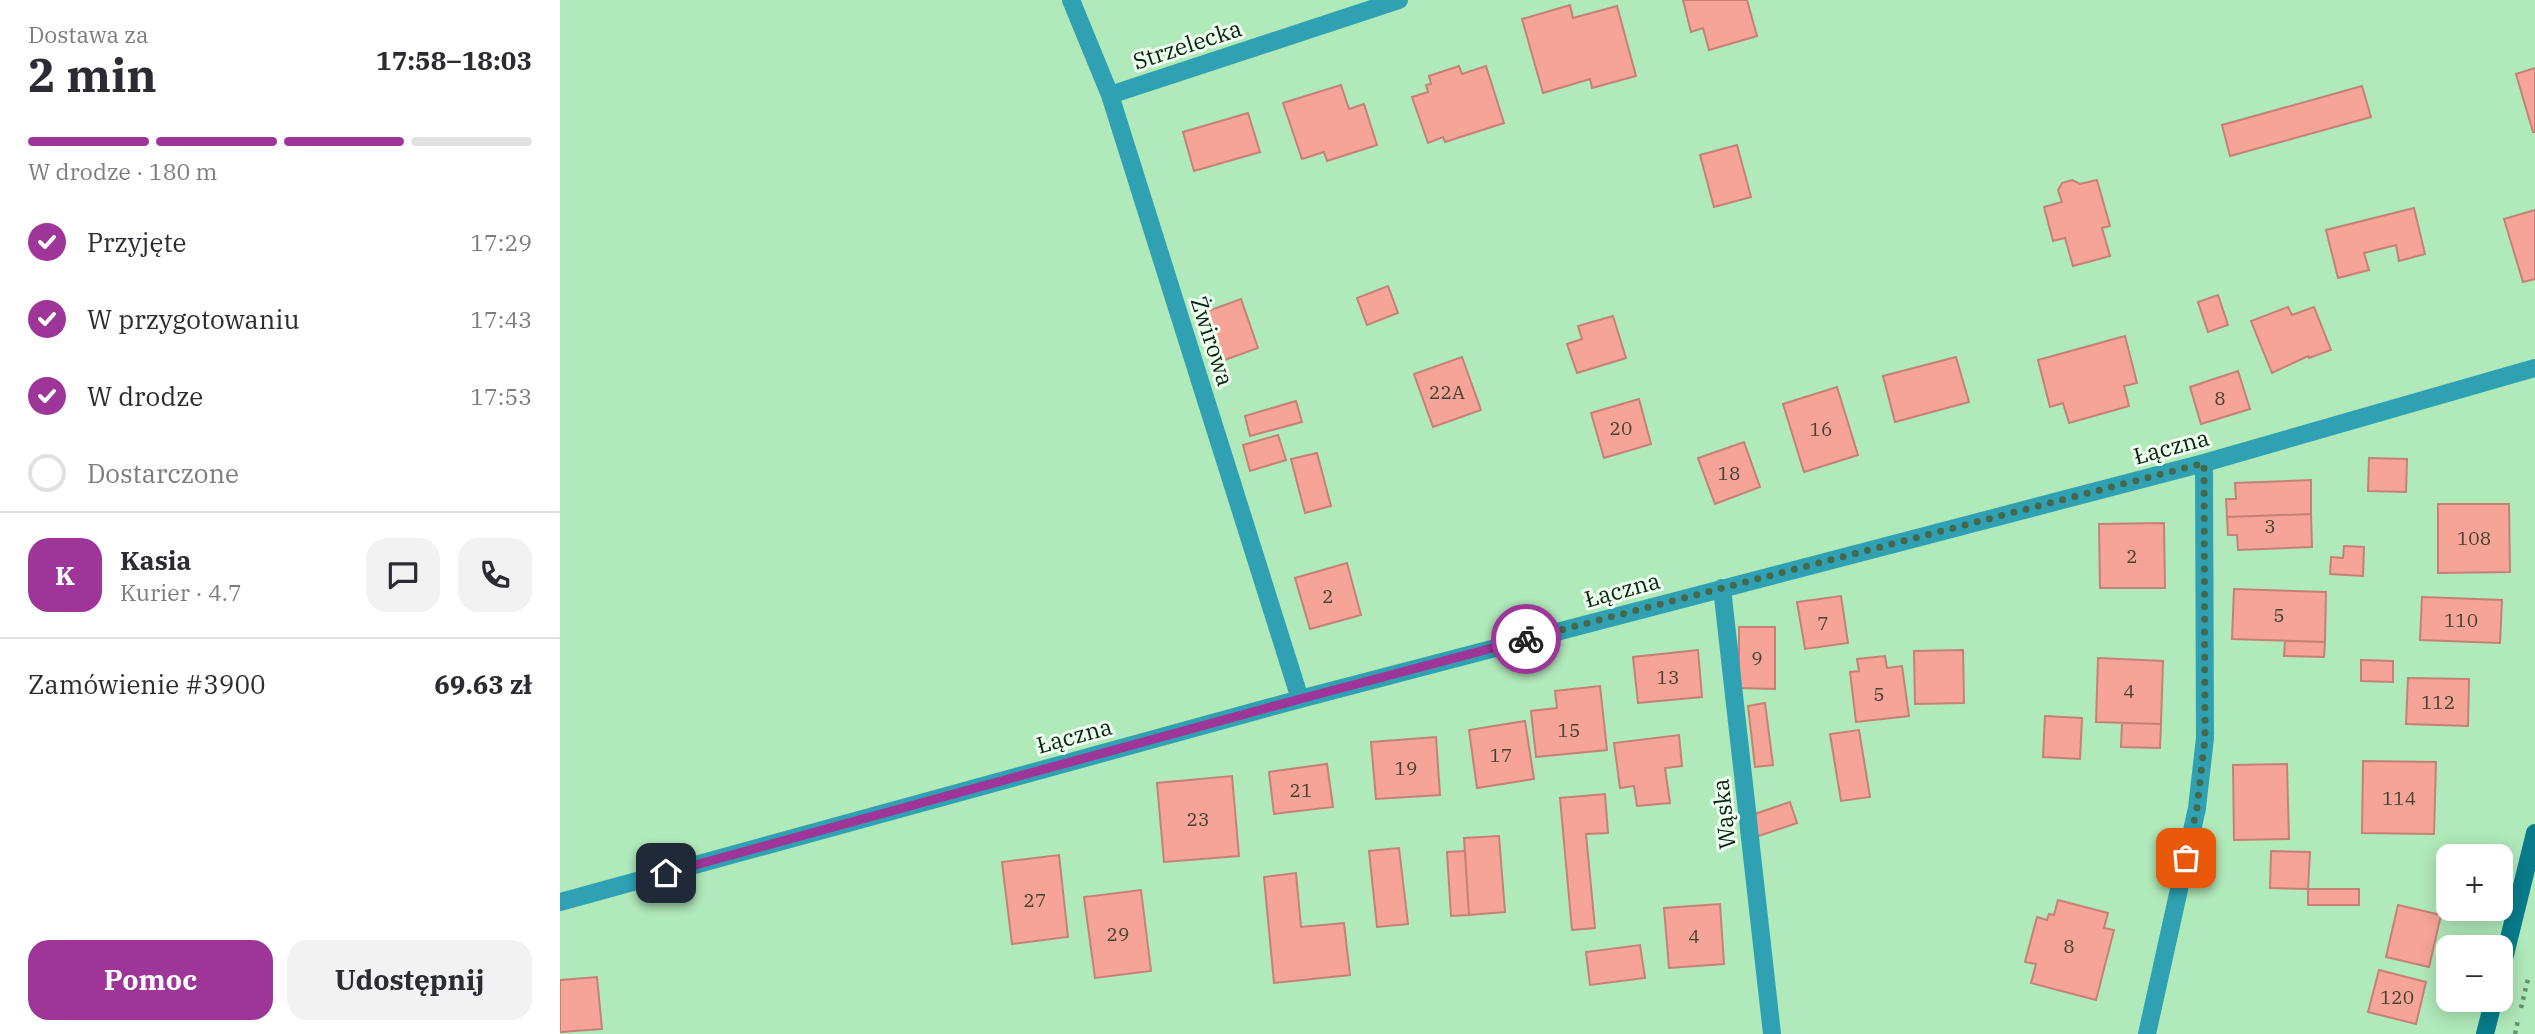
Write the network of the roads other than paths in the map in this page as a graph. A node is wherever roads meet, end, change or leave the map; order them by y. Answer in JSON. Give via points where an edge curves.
{"nodes":[{"id":1,"x":1071,"y":0,"type":"edge"},
{"id":2,"x":1399,"y":0,"type":"edge"},
{"id":3,"x":1110,"y":95,"type":"junction"},
{"id":4,"x":2535,"y":368,"type":"edge"},
{"id":5,"x":2204,"y":463,"type":"junction"},
{"id":6,"x":1722,"y":588,"type":"junction"},
{"id":7,"x":1300,"y":699,"type":"junction"},
{"id":8,"x":2535,"y":833,"type":"edge"},
{"id":9,"x":560,"y":902,"type":"edge"},
{"id":10,"x":2510,"y":935,"type":"edge"},
{"id":11,"x":2491,"y":1012,"type":"edge"},
{"id":12,"x":1772,"y":1034,"type":"edge"},
{"id":13,"x":2147,"y":1034,"type":"edge"},
{"id":14,"x":2485,"y":1034,"type":"edge"}],
"edges":[{"from":1,"to":3,"type":"street","name":"Żwirowa"},
{"from":2,"to":3,"type":"street","name":"Strzelecka"},
{"from":3,"to":7,"type":"street","name":"Żwirowa"},
{"from":4,"to":5,"type":"street","name":"Łączna"},
{"from":5,"to":6,"type":"street","name":"Łączna"},
{"from":5,"to":13,"type":"street","via":[[2205,738],[2197,808]]},
{"from":6,"to":7,"type":"street","name":"Łączna"},
{"from":6,"to":12,"type":"street","name":"Wąska"},
{"from":7,"to":9,"type":"street","name":"Łączna"},
{"from":8,"to":10,"type":"street"},
{"from":11,"to":14,"type":"street"}]}
